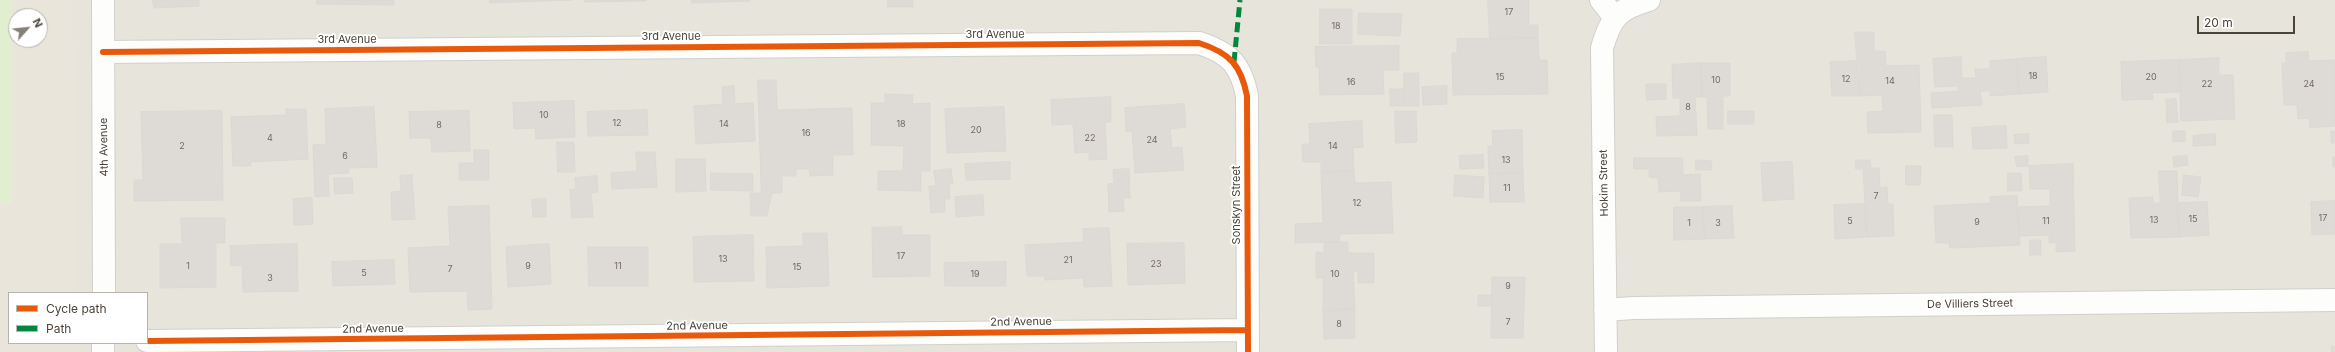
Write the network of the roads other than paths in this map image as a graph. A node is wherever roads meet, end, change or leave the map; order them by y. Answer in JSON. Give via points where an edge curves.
{"nodes":[{"id":1,"x":103,"y":0,"type":"edge"},
{"id":2,"x":1601,"y":0,"type":"edge"},
{"id":3,"x":1649,"y":0,"type":"edge"},
{"id":4,"x":1615,"y":18,"type":"junction"},
{"id":5,"x":103,"y":52,"type":"junction"},
{"id":6,"x":1234,"y":62,"type":"joint"},
{"id":7,"x":104,"y":292,"type":"edge"},
{"id":8,"x":2335,"y":300,"type":"edge"},
{"id":9,"x":1605,"y":310,"type":"junction"},
{"id":10,"x":1247,"y":330,"type":"junction"},
{"id":11,"x":148,"y":341,"type":"edge"},
{"id":12,"x":1248,"y":352,"type":"edge"},
{"id":13,"x":1606,"y":352,"type":"edge"}],
"edges":[{"from":1,"to":5,"type":"street","name":"4th Avenue"},
{"from":2,"to":4,"type":"street"},
{"from":3,"to":4,"type":"street","via":[[1628,6]]},
{"from":4,"to":9,"type":"street","name":"Hokim Street","via":[[1607,30],[1602,48]]},
{"from":5,"to":6,"type":"street","name":"3rd Avenue","via":[[1199,43],[1218,49]]},
{"from":5,"to":7,"type":"street","name":"4th Avenue"},
{"from":6,"to":10,"type":"street","name":"Sonskyn Street","via":[[1243,78],[1247,96]]},
{"from":8,"to":9,"type":"street","name":"De Villiers Street"},
{"from":9,"to":13,"type":"street","name":"Hokim Street"},
{"from":10,"to":11,"type":"street","name":"2nd Avenue"},
{"from":10,"to":12,"type":"street","name":"Sonskyn Street"}]}
